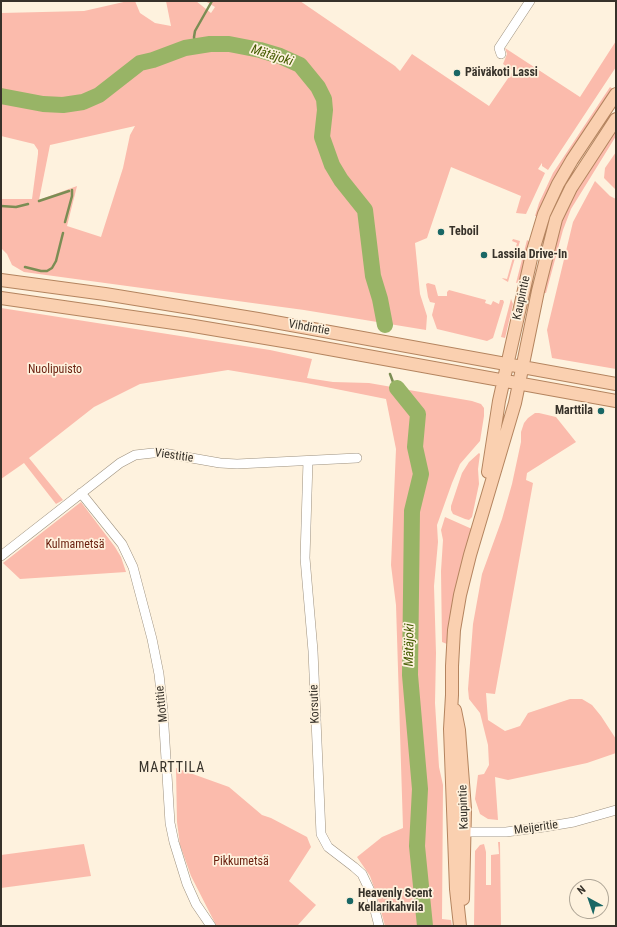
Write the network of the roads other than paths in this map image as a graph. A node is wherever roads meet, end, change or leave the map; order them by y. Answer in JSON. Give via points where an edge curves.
{"nodes":[{"id":1,"x":530,"y":1,"type":"edge"},
{"id":2,"x":501,"y":54,"type":"dead end"},
{"id":3,"x":616,"y":94,"type":"edge"},
{"id":4,"x":616,"y":119,"type":"edge"},
{"id":5,"x":1,"y":280,"type":"edge"},
{"id":6,"x":1,"y":298,"type":"edge"},
{"id":7,"x":507,"y":364,"type":"junction"},
{"id":8,"x":522,"y":366,"type":"junction"},
{"id":9,"x":503,"y":381,"type":"junction"},
{"id":10,"x":518,"y":384,"type":"junction"},
{"id":11,"x":616,"y":384,"type":"edge"},
{"id":12,"x":616,"y":401,"type":"edge"},
{"id":13,"x":357,"y":458,"type":"dead end"},
{"id":14,"x":308,"y":461,"type":"junction"},
{"id":15,"x":81,"y":492,"type":"junction"},
{"id":16,"x":480,"y":521,"type":"junction"},
{"id":17,"x":1,"y":556,"type":"edge"},
{"id":18,"x":616,"y":810,"type":"edge"},
{"id":19,"x":459,"y":832,"type":"junction"},
{"id":20,"x":460,"y":923,"type":"edge"},
{"id":21,"x":211,"y":926,"type":"edge"},
{"id":22,"x":379,"y":926,"type":"edge"}],
"edges":[{"from":1,"to":2,"type":"street","via":[[499,48]]},
{"from":3,"to":7,"type":"main road","name":"Kaupintie","via":[[572,160],[544,214],[532,254]]},
{"from":4,"to":8,"type":"main road","name":"Kaupintie","via":[[571,188],[556,219]]},
{"from":5,"to":7,"type":"main road","name":"Vihdintie","via":[[165,303]]},
{"from":6,"to":9,"type":"main road","name":"Vihdintie","via":[[195,326]]},
{"from":7,"to":8,"type":"main road","name":"Vihdintie"},
{"from":7,"to":9,"type":"main road","name":"Kaupintie"},
{"from":8,"to":10,"type":"main road","name":"Kaupintie"},
{"from":8,"to":11,"type":"main road","name":"Vihdintie"},
{"from":9,"to":10,"type":"main road","name":"Vihdintie"},
{"from":9,"to":16,"type":"main road","name":"Kaupintie"},
{"from":10,"to":12,"type":"main road","name":"Vihdintie"},
{"from":10,"to":16,"type":"main road","name":"Kaupintie","via":[[515,403]]},
{"from":13,"to":14,"type":"street","name":"Viestitie"},
{"from":14,"to":15,"type":"street","name":"Viestitie","via":[[237,464],[163,453],[143,453],[120,463]]},
{"from":14,"to":22,"type":"street","name":"Korsutie","via":[[306,558],[313,651],[320,826],[328,847],[362,874],[370,891]]},
{"from":15,"to":17,"type":"street","name":"Viestitie"},
{"from":15,"to":21,"type":"street","name":"Mottitie","via":[[122,544],[133,567],[152,638],[158,674],[163,711],[170,823],[174,842],[187,884],[196,904]]},
{"from":16,"to":19,"type":"main road","name":"Kaupintie","via":[[460,595],[454,630],[452,695],[459,735],[465,809]]},
{"from":18,"to":19,"type":"street","name":"Meijeritie","via":[[544,828],[506,832]]},
{"from":19,"to":20,"type":"main road","name":"Kaupintie","via":[[464,889]]}]}
